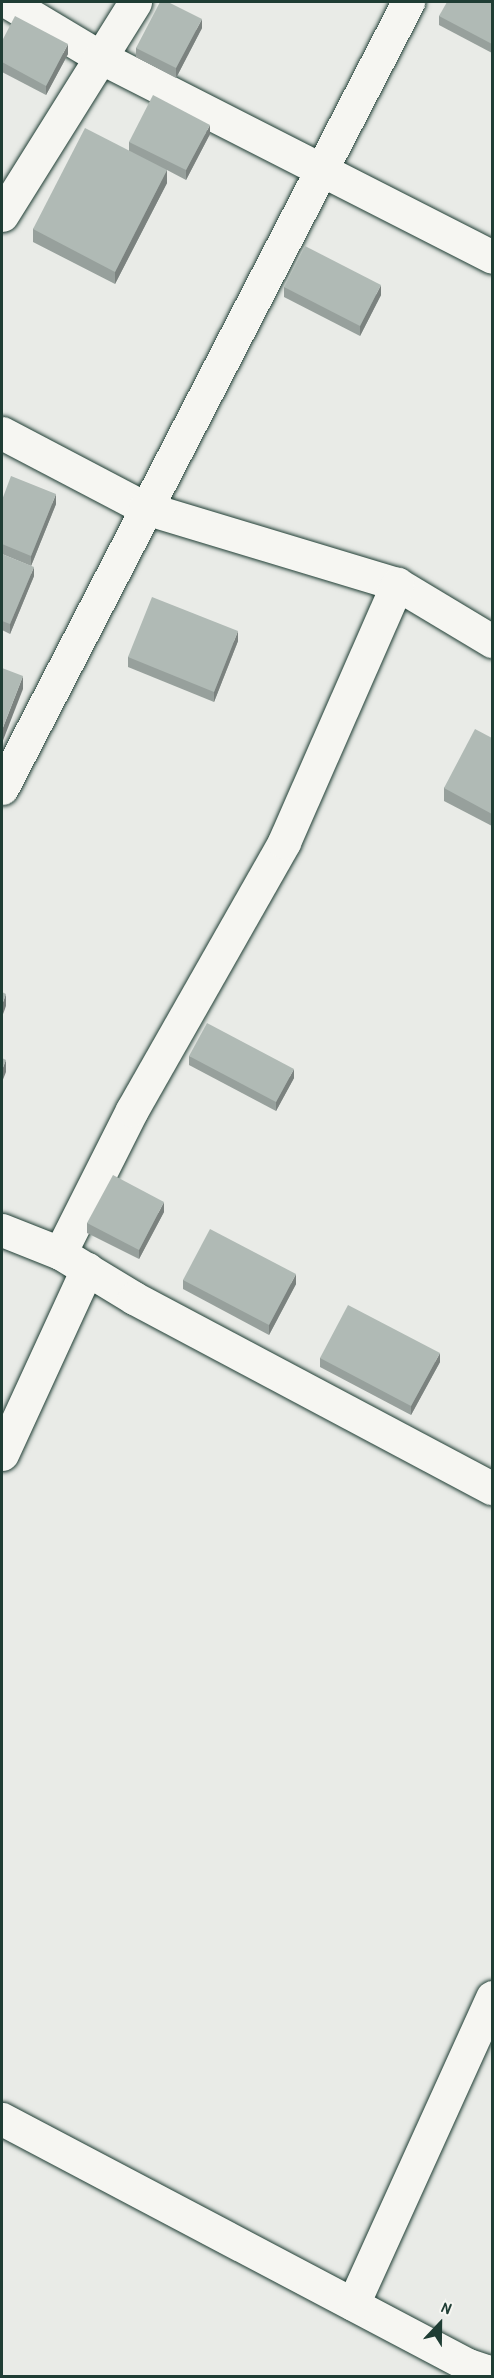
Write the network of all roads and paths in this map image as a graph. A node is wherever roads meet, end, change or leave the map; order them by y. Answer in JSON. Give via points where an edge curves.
{"nodes":[{"id":1,"x":8,"y":2,"type":"edge"},
{"id":2,"x":135,"y":2,"type":"edge"},
{"id":3,"x":408,"y":2,"type":"edge"},
{"id":4,"x":100,"y":57,"type":"junction"},
{"id":5,"x":322,"y":168,"type":"junction"},
{"id":6,"x":2,"y":215,"type":"edge"},
{"id":7,"x":492,"y":257,"type":"edge"},
{"id":8,"x":2,"y":433,"type":"edge"},
{"id":9,"x":145,"y":508,"type":"junction"},
{"id":10,"x":397,"y":584,"type":"junction"},
{"id":11,"x":492,"y":641,"type":"edge"},
{"id":12,"x":2,"y":788,"type":"edge"},
{"id":13,"x":2,"y":1230,"type":"edge"},
{"id":14,"x":74,"y":1261,"type":"junction"},
{"id":15,"x":2,"y":1454,"type":"edge"},
{"id":16,"x":492,"y":1488,"type":"edge"},
{"id":17,"x":492,"y":1998,"type":"edge"},
{"id":18,"x":2,"y":2119,"type":"edge"},
{"id":19,"x":353,"y":2304,"type":"junction"},
{"id":20,"x":475,"y":2371,"type":"edge"}],
"edges":[{"from":1,"to":4,"type":"street"},
{"from":2,"to":4,"type":"street"},
{"from":3,"to":5,"type":"street"},
{"from":4,"to":5,"type":"street"},
{"from":4,"to":6,"type":"street"},
{"from":5,"to":7,"type":"street"},
{"from":5,"to":9,"type":"street"},
{"from":8,"to":9,"type":"street"},
{"from":9,"to":10,"type":"street"},
{"from":9,"to":12,"type":"street"},
{"from":10,"to":11,"type":"street"},
{"from":10,"to":14,"type":"street","via":[[284,842],[132,1110]]},
{"from":13,"to":14,"type":"street"},
{"from":14,"to":15,"type":"street"},
{"from":14,"to":16,"type":"street","via":[[145,1304]]},
{"from":17,"to":19,"type":"street"},
{"from":18,"to":19,"type":"street"},
{"from":19,"to":20,"type":"street"}]}
